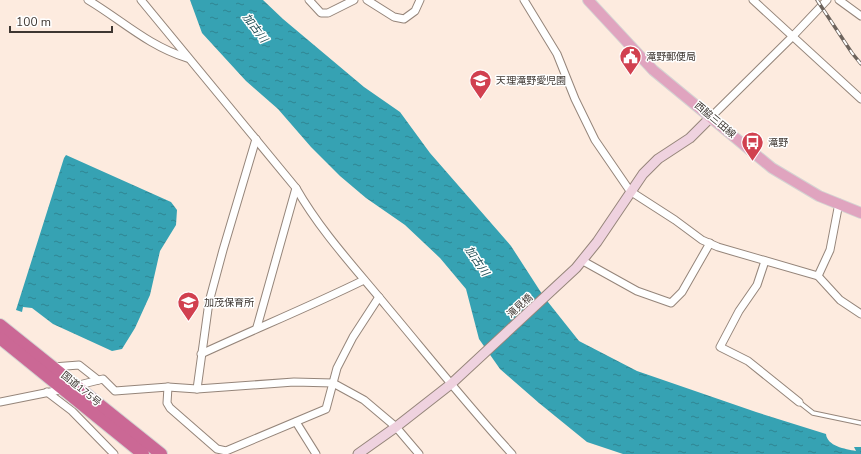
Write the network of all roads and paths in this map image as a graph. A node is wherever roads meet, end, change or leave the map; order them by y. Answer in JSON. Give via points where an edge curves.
{"nodes":[{"id":1,"x":88,"y":0,"type":"edge"},
{"id":2,"x":141,"y":0,"type":"edge"},
{"id":3,"x":309,"y":0,"type":"edge"},
{"id":4,"x":354,"y":0,"type":"edge"},
{"id":5,"x":367,"y":0,"type":"edge"},
{"id":6,"x":420,"y":0,"type":"edge"},
{"id":7,"x":524,"y":0,"type":"edge"},
{"id":8,"x":588,"y":0,"type":"edge"},
{"id":9,"x":753,"y":0,"type":"edge"},
{"id":10,"x":827,"y":0,"type":"edge"},
{"id":11,"x":839,"y":0,"type":"edge"},
{"id":12,"x":861,"y":16,"type":"edge"},
{"id":13,"x":792,"y":37,"type":"junction"},
{"id":14,"x":187,"y":58,"type":"junction"},
{"id":15,"x":861,"y":99,"type":"edge"},
{"id":16,"x":711,"y":117,"type":"junction"},
{"id":17,"x":256,"y":139,"type":"junction"},
{"id":18,"x":296,"y":188,"type":"junction"},
{"id":19,"x":630,"y":191,"type":"junction"},
{"id":20,"x":839,"y":203,"type":"junction"},
{"id":21,"x":861,"y":213,"type":"edge"},
{"id":22,"x":710,"y":243,"type":"junction"},
{"id":23,"x":583,"y":260,"type":"junction"},
{"id":24,"x":765,"y":261,"type":"junction"},
{"id":25,"x":818,"y":276,"type":"junction"},
{"id":26,"x":364,"y":280,"type":"junction"},
{"id":27,"x":379,"y":297,"type":"junction"},
{"id":28,"x":861,"y":314,"type":"edge"},
{"id":29,"x":0,"y":325,"type":"edge"},
{"id":30,"x":257,"y":328,"type":"junction"},
{"id":31,"x":0,"y":338,"type":"edge"},
{"id":32,"x":201,"y":354,"type":"junction"},
{"id":33,"x":53,"y":367,"type":"junction"},
{"id":34,"x":98,"y":380,"type":"junction"},
{"id":35,"x":333,"y":383,"type":"junction"},
{"id":36,"x":451,"y":384,"type":"junction"},
{"id":37,"x":77,"y":386,"type":"junction"},
{"id":38,"x":168,"y":387,"type":"junction"},
{"id":39,"x":197,"y":389,"type":"junction"},
{"id":40,"x":63,"y":390,"type":"junction"},
{"id":41,"x":48,"y":392,"type":"junction"},
{"id":42,"x":0,"y":402,"type":"edge"},
{"id":43,"x":799,"y":402,"type":"joint"},
{"id":44,"x":296,"y":422,"type":"junction"},
{"id":45,"x":861,"y":423,"type":"edge"},
{"id":46,"x":396,"y":427,"type":"junction"},
{"id":47,"x":114,"y":454,"type":"edge"},
{"id":48,"x":142,"y":454,"type":"edge"},
{"id":49,"x":161,"y":454,"type":"edge"},
{"id":50,"x":316,"y":454,"type":"edge"},
{"id":51,"x":358,"y":454,"type":"edge"},
{"id":52,"x":419,"y":454,"type":"edge"},
{"id":53,"x":512,"y":454,"type":"edge"}],
"edges":[{"from":1,"to":14,"type":"street","via":[[109,12],[142,38]]},
{"from":2,"to":14,"type":"street"},
{"from":3,"to":4,"type":"street","via":[[321,13],[328,13]]},
{"from":5,"to":6,"type":"street","via":[[394,17],[404,19],[410,16]]},
{"from":7,"to":19,"type":"street","via":[[557,54],[595,140]]},
{"from":8,"to":16,"type":"main road","name":"西脇三田線","via":[[653,70]]},
{"from":9,"to":13,"type":"street"},
{"from":10,"to":13,"type":"street"},
{"from":11,"to":12,"type":"street"},
{"from":13,"to":15,"type":"street"},
{"from":13,"to":16,"type":"street"},
{"from":14,"to":17,"type":"street"},
{"from":16,"to":19,"type":"street","name":"滝見橋","via":[[690,138],[658,159]]},
{"from":16,"to":20,"type":"main road","name":"西脇三田線","via":[[772,168],[820,196]]},
{"from":17,"to":18,"type":"street"},
{"from":17,"to":32,"type":"street","via":[[211,295]]},
{"from":18,"to":26,"type":"street","via":[[310,213]]},
{"from":18,"to":30,"type":"street"},
{"from":19,"to":22,"type":"street"},
{"from":19,"to":23,"type":"street","name":"滝見橋"},
{"from":20,"to":21,"type":"main road","name":"西脇三田線"},
{"from":20,"to":25,"type":"street","via":[[830,250]]},
{"from":22,"to":23,"type":"street","via":[[682,292],[671,303],[637,291]]},
{"from":22,"to":24,"type":"street"},
{"from":23,"to":36,"type":"street","name":"滝見橋"},
{"from":24,"to":25,"type":"street"},
{"from":24,"to":43,"type":"street","via":[[757,285],[739,311],[720,347],[748,361]]},
{"from":25,"to":28,"type":"street","via":[[840,300]]},
{"from":26,"to":27,"type":"street"},
{"from":26,"to":30,"type":"street","via":[[310,307]]},
{"from":27,"to":35,"type":"street","via":[[352,337],[337,368]]},
{"from":27,"to":36,"type":"street"},
{"from":29,"to":33,"type":"highway","name":"国道175号"},
{"from":30,"to":32,"type":"street"},
{"from":31,"to":40,"type":"highway","name":"国道175号"},
{"from":32,"to":39,"type":"street"},
{"from":33,"to":34,"type":"street","via":[[79,365]]},
{"from":33,"to":37,"type":"highway","name":"国道175号"},
{"from":34,"to":37,"type":"street"},
{"from":34,"to":38,"type":"street","via":[[103,379],[115,391]]},
{"from":35,"to":39,"type":"street","via":[[294,382]]},
{"from":35,"to":44,"type":"street","via":[[326,409]]},
{"from":35,"to":46,"type":"street","via":[[364,400]]},
{"from":36,"to":46,"type":"street","name":"滝見橋"},
{"from":36,"to":53,"type":"street"},
{"from":37,"to":40,"type":"street"},
{"from":37,"to":49,"type":"highway","name":"国道175号"},
{"from":38,"to":39,"type":"street"},
{"from":38,"to":44,"type":"street","via":[[167,403],[170,408],[222,451]]},
{"from":40,"to":41,"type":"street"},
{"from":40,"to":48,"type":"highway","name":"国道175号"},
{"from":41,"to":42,"type":"street"},
{"from":41,"to":47,"type":"street","via":[[72,411]]},
{"from":43,"to":45,"type":"lane","via":[[813,413]]},
{"from":44,"to":50,"type":"street"},
{"from":46,"to":51,"type":"street","name":"滝見橋"},
{"from":46,"to":52,"type":"street"}]}
